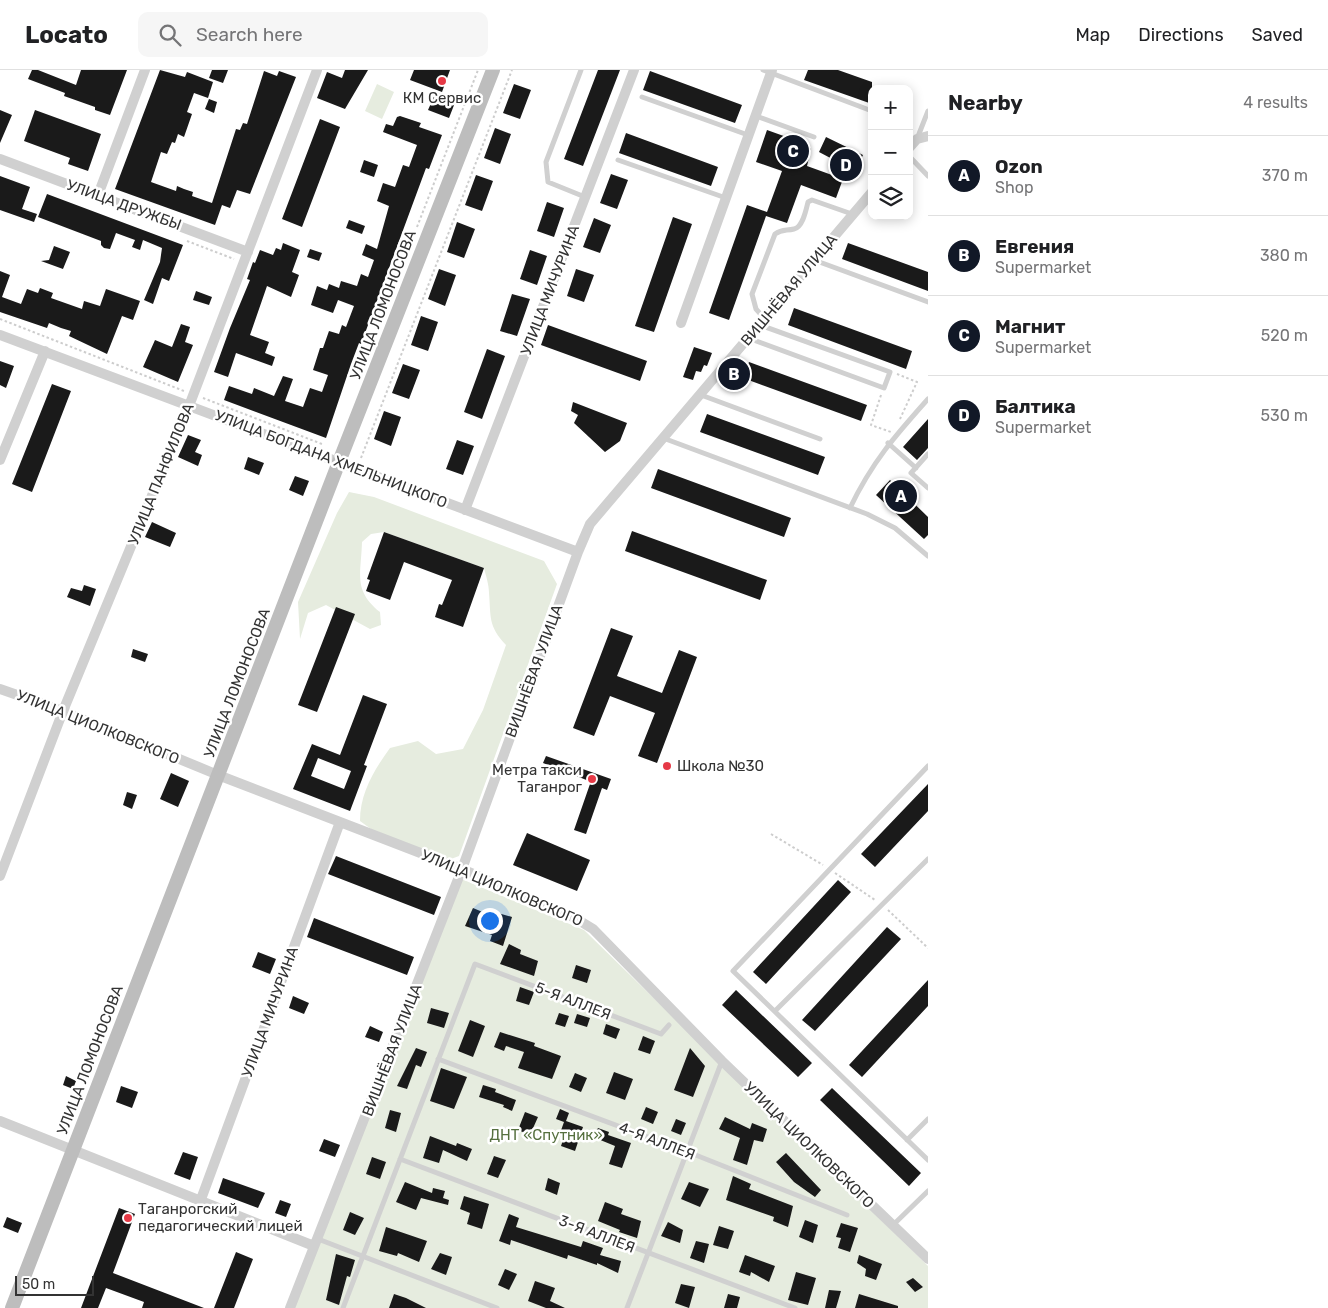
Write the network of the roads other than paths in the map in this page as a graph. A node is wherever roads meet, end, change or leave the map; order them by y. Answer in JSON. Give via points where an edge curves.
{"nodes":[{"id":1,"x":145,"y":70,"type":"edge"},
{"id":2,"x":317,"y":70,"type":"edge"},
{"id":3,"x":493,"y":70,"type":"edge"},
{"id":4,"x":581,"y":70,"type":"edge"},
{"id":5,"x":634,"y":70,"type":"edge"},
{"id":6,"x":769,"y":71,"type":"edge"},
{"id":7,"x":642,"y":97,"type":"dead end"},
{"id":8,"x":868,"y":109,"type":"edge"},
{"id":9,"x":928,"y":111,"type":"edge"},
{"id":10,"x":755,"y":116,"type":"junction"},
{"id":11,"x":748,"y":135,"type":"junction"},
{"id":12,"x":928,"y":136,"type":"edge"},
{"id":13,"x":814,"y":137,"type":"dead end"},
{"id":14,"x":917,"y":139,"type":"junction"},
{"id":15,"x":913,"y":144,"type":"edge"},
{"id":16,"x":0,"y":159,"type":"edge"},
{"id":17,"x":618,"y":160,"type":"dead end"},
{"id":18,"x":913,"y":160,"type":"edge"},
{"id":19,"x":928,"y":176,"type":"edge"},
{"id":20,"x":98,"y":196,"type":"junction"},
{"id":21,"x":585,"y":197,"type":"junction"},
{"id":22,"x":868,"y":197,"type":"edge"},
{"id":23,"x":726,"y":198,"type":"junction"},
{"id":24,"x":853,"y":214,"type":"junction"},
{"id":25,"x":248,"y":252,"type":"junction"},
{"id":26,"x":814,"y":260,"type":"junction"},
{"id":27,"x":928,"y":302,"type":"edge"},
{"id":28,"x":762,"y":322,"type":"junction"},
{"id":29,"x":681,"y":323,"type":"dead end"},
{"id":30,"x":0,"y":334,"type":"edge"},
{"id":31,"x":748,"y":338,"type":"junction"},
{"id":32,"x":45,"y":352,"type":"junction"},
{"id":33,"x":700,"y":394,"type":"junction"},
{"id":34,"x":928,"y":399,"type":"edge"},
{"id":35,"x":189,"y":406,"type":"junction"},
{"id":36,"x":662,"y":438,"type":"junction"},
{"id":37,"x":820,"y":439,"type":"dead end"},
{"id":38,"x":888,"y":443,"type":"junction"},
{"id":39,"x":928,"y":454,"type":"edge"},
{"id":40,"x":0,"y":460,"type":"edge"},
{"id":41,"x":339,"y":462,"type":"junction"},
{"id":42,"x":916,"y":468,"type":"junction"},
{"id":43,"x":928,"y":488,"type":"edge"},
{"id":44,"x":850,"y":508,"type":"junction"},
{"id":45,"x":465,"y":510,"type":"junction"},
{"id":46,"x":578,"y":552,"type":"junction"},
{"id":47,"x":928,"y":556,"type":"edge"},
{"id":48,"x":0,"y":688,"type":"edge"},
{"id":49,"x":63,"y":711,"type":"junction"},
{"id":50,"x":928,"y":766,"type":"edge"},
{"id":51,"x":218,"y":775,"type":"junction"},
{"id":52,"x":340,"y":822,"type":"junction"},
{"id":53,"x":928,"y":859,"type":"edge"},
{"id":54,"x":462,"y":869,"type":"junction"},
{"id":55,"x":0,"y":876,"type":"edge"},
{"id":56,"x":775,"y":1011,"type":"junction"},
{"id":57,"x":669,"y":1025,"type":"dead end"},
{"id":58,"x":438,"y":1059,"type":"junction"},
{"id":59,"x":722,"y":1061,"type":"junction"},
{"id":60,"x":928,"y":1119,"type":"edge"},
{"id":61,"x":0,"y":1121,"type":"edge"},
{"id":62,"x":907,"y":1140,"type":"junction"},
{"id":63,"x":73,"y":1150,"type":"junction"},
{"id":64,"x":688,"y":1152,"type":"junction"},
{"id":65,"x":400,"y":1159,"type":"junction"},
{"id":66,"x":928,"y":1160,"type":"edge"},
{"id":67,"x":928,"y":1191,"type":"edge"},
{"id":68,"x":200,"y":1202,"type":"junction"},
{"id":69,"x":847,"y":1214,"type":"dead end"},
{"id":70,"x":893,"y":1225,"type":"junction"},
{"id":71,"x":316,"y":1243,"type":"junction"},
{"id":72,"x":648,"y":1253,"type":"junction"},
{"id":73,"x":363,"y":1256,"type":"junction"},
{"id":74,"x":928,"y":1260,"type":"edge"},
{"id":75,"x":12,"y":1308,"type":"edge"},
{"id":76,"x":290,"y":1308,"type":"edge"},
{"id":77,"x":343,"y":1308,"type":"edge"},
{"id":78,"x":497,"y":1308,"type":"edge"},
{"id":79,"x":627,"y":1308,"type":"edge"},
{"id":80,"x":794,"y":1308,"type":"edge"}],
"edges":[{"from":1,"to":20,"type":"street"},
{"from":2,"to":25,"type":"street","name":"УЛИЦА ПАНФИЛОВА"},
{"from":3,"to":41,"type":"street","name":"УЛИЦА ЛОМОНОСОВА"},
{"from":4,"to":21,"type":"lane","via":[[546,162],[546,178],[548,182]]},
{"from":5,"to":21,"type":"street","name":"УЛИЦА МИЧУРИНА"},
{"from":6,"to":8,"type":"lane"},
{"from":6,"to":10,"type":"street"},
{"from":7,"to":11,"type":"lane"},
{"from":9,"to":14,"type":"lane"},
{"from":10,"to":11,"type":"street"},
{"from":10,"to":13,"type":"lane"},
{"from":11,"to":23,"type":"street"},
{"from":12,"to":14,"type":"street"},
{"from":14,"to":15,"type":"street"},
{"from":16,"to":20,"type":"street","name":"УЛИЦА ДРУЖБЫ"},
{"from":17,"to":23,"type":"lane"},
{"from":18,"to":19,"type":"lane"},
{"from":20,"to":25,"type":"street","name":"УЛИЦА ДРУЖБЫ"},
{"from":21,"to":45,"type":"street","name":"УЛИЦА МИЧУРИНА"},
{"from":22,"to":24,"type":"street","name":"ВИШНЁВАЯ УЛИЦА"},
{"from":23,"to":29,"type":"street"},
{"from":24,"to":26,"type":"street","name":"ВИШНЁВАЯ УЛИЦА"},
{"from":24,"to":28,"type":"lane","via":[[812,200],[808,202],[800,225],[775,234],[752,294]]},
{"from":25,"to":35,"type":"street","name":"УЛИЦА ПАНФИЛОВА"},
{"from":26,"to":27,"type":"lane"},
{"from":26,"to":28,"type":"street","name":"ВИШНЁВАЯ УЛИЦА"},
{"from":28,"to":31,"type":"street","name":"ВИШНЁВАЯ УЛИЦА"},
{"from":28,"to":31,"type":"lane","via":[[890,372],[884,388]]},
{"from":30,"to":32,"type":"street","name":"УЛИЦА БОГДАНА ХМЕЛЬНИЦКОГО"},
{"from":31,"to":33,"type":"street","name":"ВИШНЁВАЯ УЛИЦА"},
{"from":32,"to":35,"type":"street","name":"УЛИЦА БОГДАНА ХМЕЛЬНИЦКОГО"},
{"from":32,"to":40,"type":"street"},
{"from":33,"to":36,"type":"street","name":"ВИШНЁВАЯ УЛИЦА"},
{"from":33,"to":37,"type":"lane"},
{"from":34,"to":38,"type":"lane"},
{"from":35,"to":41,"type":"street","name":"УЛИЦА БОГДАНА ХМЕЛЬНИЦКОГО"},
{"from":35,"to":49,"type":"street","name":"УЛИЦА ПАНФИЛОВА"},
{"from":36,"to":44,"type":"lane"},
{"from":36,"to":46,"type":"street","name":"ВИШНЁВАЯ УЛИЦА","via":[[590,524]]},
{"from":38,"to":42,"type":"lane"},
{"from":38,"to":44,"type":"lane"},
{"from":39,"to":42,"type":"lane"},
{"from":41,"to":45,"type":"street","name":"УЛИЦА БОГДАНА ХМЕЛЬНИЦКОГО"},
{"from":41,"to":51,"type":"street","name":"УЛИЦА ЛОМОНОСОВА"},
{"from":42,"to":43,"type":"lane","via":[[911,474]]},
{"from":44,"to":47,"type":"lane","via":[[895,528]]},
{"from":45,"to":46,"type":"street","name":"УЛИЦА БОГДАНА ХМЕЛЬНИЦКОГО"},
{"from":46,"to":54,"type":"street","name":"ВИШНЁВАЯ УЛИЦА"},
{"from":48,"to":49,"type":"street","name":"УЛИЦА ЦИОЛКОВСКОГО"},
{"from":49,"to":51,"type":"street","name":"УЛИЦА ЦИОЛКОВСКОГО"},
{"from":49,"to":55,"type":"street","name":"УЛИЦА ПАНФИЛОВА"},
{"from":50,"to":56,"type":"lane","via":[[733,971]]},
{"from":51,"to":52,"type":"street","name":"УЛИЦА ЦИОЛКОВСКОГО"},
{"from":51,"to":63,"type":"street","name":"УЛИЦА ЛОМОНОСОВА"},
{"from":52,"to":54,"type":"street","name":"УЛИЦА ЦИОЛКОВСКОГО"},
{"from":52,"to":68,"type":"street","name":"УЛИЦА МИЧУРИНА"},
{"from":53,"to":56,"type":"lane"},
{"from":54,"to":59,"type":"street","name":"УЛИЦА ЦИОЛКОВСКОГО","via":[[575,918],[593,929]]},
{"from":54,"to":71,"type":"street","name":"ВИШНЁВАЯ УЛИЦА"},
{"from":56,"to":62,"type":"lane"},
{"from":57,"to":58,"type":"lane","name":"5-Я АЛЛЕЯ","via":[[661,1034],[475,964]]},
{"from":58,"to":64,"type":"lane","name":"4-Я АЛЛЕЯ"},
{"from":58,"to":65,"type":"lane"},
{"from":59,"to":64,"type":"lane"},
{"from":59,"to":70,"type":"street","name":"УЛИЦА ЦИОЛКОВСКОГО"},
{"from":60,"to":62,"type":"lane"},
{"from":61,"to":63,"type":"street"},
{"from":62,"to":66,"type":"lane"},
{"from":63,"to":68,"type":"street"},
{"from":63,"to":75,"type":"street","name":"УЛИЦА ЛОМОНОСОВА"},
{"from":64,"to":69,"type":"lane","name":"4-Я АЛЛЕЯ"},
{"from":64,"to":72,"type":"lane"},
{"from":65,"to":72,"type":"lane","name":"3-Я АЛЛЕЯ"},
{"from":65,"to":73,"type":"lane"},
{"from":67,"to":70,"type":"lane"},
{"from":68,"to":71,"type":"street"},
{"from":70,"to":74,"type":"street","name":"УЛИЦА ЦИОЛКОВСКОГО"},
{"from":71,"to":73,"type":"lane"},
{"from":71,"to":76,"type":"street","name":"ВИШНЁВАЯ УЛИЦА"},
{"from":72,"to":79,"type":"lane"},
{"from":72,"to":80,"type":"lane","name":"3-Я АЛЛЕЯ"},
{"from":73,"to":77,"type":"lane"},
{"from":73,"to":78,"type":"lane"}]}
